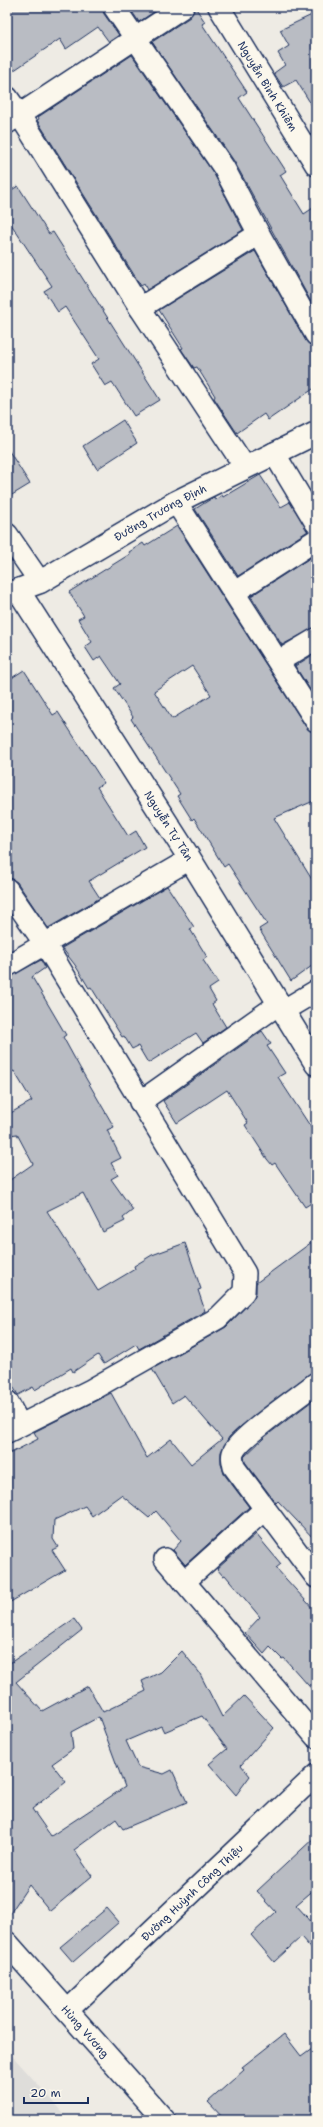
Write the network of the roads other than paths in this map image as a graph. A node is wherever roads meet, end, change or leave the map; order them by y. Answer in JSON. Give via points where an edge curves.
{"nodes":[{"id":1,"x":114,"y":7,"type":"edge"},
{"id":2,"x":184,"y":7,"type":"edge"},
{"id":3,"x":219,"y":7,"type":"edge"},
{"id":4,"x":137,"y":39,"type":"junction"},
{"id":5,"x":7,"y":97,"type":"edge"},
{"id":6,"x":13,"y":118,"type":"edge"},
{"id":7,"x":316,"y":165,"type":"edge"},
{"id":8,"x":259,"y":234,"type":"junction"},
{"id":9,"x":140,"y":308,"type":"junction"},
{"id":10,"x":316,"y":335,"type":"edge"},
{"id":11,"x":316,"y":433,"type":"edge"},
{"id":12,"x":274,"y":453,"type":"junction"},
{"id":13,"x":245,"y":467,"type":"junction"},
{"id":14,"x":176,"y":502,"type":"junction"},
{"id":15,"x":316,"y":523,"type":"edge"},
{"id":16,"x":7,"y":534,"type":"edge"},
{"id":17,"x":316,"y":540,"type":"edge"},
{"id":18,"x":40,"y":582,"type":"junction"},
{"id":19,"x":13,"y":592,"type":"edge"},
{"id":20,"x":235,"y":592,"type":"junction"},
{"id":21,"x":316,"y":639,"type":"edge"},
{"id":22,"x":279,"y":661,"type":"junction"},
{"id":23,"x":316,"y":721,"type":"edge"},
{"id":24,"x":190,"y":859,"type":"junction"},
{"id":25,"x":7,"y":889,"type":"edge"},
{"id":26,"x":45,"y":944,"type":"junction"},
{"id":27,"x":7,"y":966,"type":"edge"},
{"id":28,"x":316,"y":991,"type":"edge"},
{"id":29,"x":282,"y":1007,"type":"junction"},
{"id":30,"x":316,"y":1064,"type":"edge"},
{"id":31,"x":140,"y":1102,"type":"junction"},
{"id":32,"x":316,"y":1383,"type":"edge"},
{"id":33,"x":7,"y":1401,"type":"edge"},
{"id":34,"x":13,"y":1429,"type":"edge"},
{"id":35,"x":265,"y":1509,"type":"junction"},
{"id":36,"x":165,"y":1559,"type":"dead end"},
{"id":37,"x":316,"y":1577,"type":"edge"},
{"id":38,"x":184,"y":1582,"type":"junction"},
{"id":39,"x":316,"y":1737,"type":"edge"},
{"id":40,"x":316,"y":1775,"type":"edge"},
{"id":41,"x":7,"y":1943,"type":"edge"},
{"id":42,"x":68,"y":2010,"type":"junction"},
{"id":43,"x":164,"y":2120,"type":"edge"}],
"edges":[{"from":1,"to":4,"type":"street"},
{"from":2,"to":4,"type":"street"},
{"from":3,"to":7,"type":"street","name":"Nguyễn Bình Khiêm"},
{"from":4,"to":6,"type":"street"},
{"from":4,"to":8,"type":"street","via":[[224,168]]},
{"from":5,"to":6,"type":"street"},
{"from":6,"to":9,"type":"street"},
{"from":8,"to":9,"type":"street"},
{"from":8,"to":10,"type":"street"},
{"from":9,"to":13,"type":"street"},
{"from":11,"to":12,"type":"street","name":"Đường Trương Định"},
{"from":12,"to":13,"type":"street","name":"Đường Trương Định"},
{"from":12,"to":15,"type":"street"},
{"from":13,"to":14,"type":"street","name":"Đường Trương Định"},
{"from":14,"to":18,"type":"street","name":"Đường Trương Định"},
{"from":14,"to":20,"type":"street"},
{"from":16,"to":18,"type":"street"},
{"from":17,"to":20,"type":"street"},
{"from":18,"to":19,"type":"street","name":"Đường Trương Định"},
{"from":19,"to":24,"type":"street","name":"Nguyễn Tự Tân"},
{"from":20,"to":22,"type":"street"},
{"from":21,"to":22,"type":"street"},
{"from":22,"to":23,"type":"street"},
{"from":24,"to":26,"type":"street"},
{"from":24,"to":29,"type":"street","name":"Nguyễn Tự Tân"},
{"from":25,"to":26,"type":"street"},
{"from":26,"to":27,"type":"street"},
{"from":26,"to":31,"type":"street"},
{"from":28,"to":29,"type":"street"},
{"from":29,"to":30,"type":"street","name":"Nguyễn Tự Tân"},
{"from":29,"to":31,"type":"street"},
{"from":31,"to":34,"type":"street","via":[[244,1273],[244,1292],[218,1318],[91,1390]]},
{"from":32,"to":35,"type":"street","via":[[252,1432],[233,1452],[234,1467]]},
{"from":33,"to":34,"type":"street"},
{"from":35,"to":37,"type":"street"},
{"from":35,"to":38,"type":"street"},
{"from":36,"to":38,"type":"street"},
{"from":38,"to":39,"type":"street"},
{"from":40,"to":42,"type":"street","name":"Đường Huỳnh Công Thiệu"},
{"from":41,"to":42,"type":"street","name":"Hùng Vương"},
{"from":42,"to":43,"type":"street","name":"Hùng Vương"}]}
